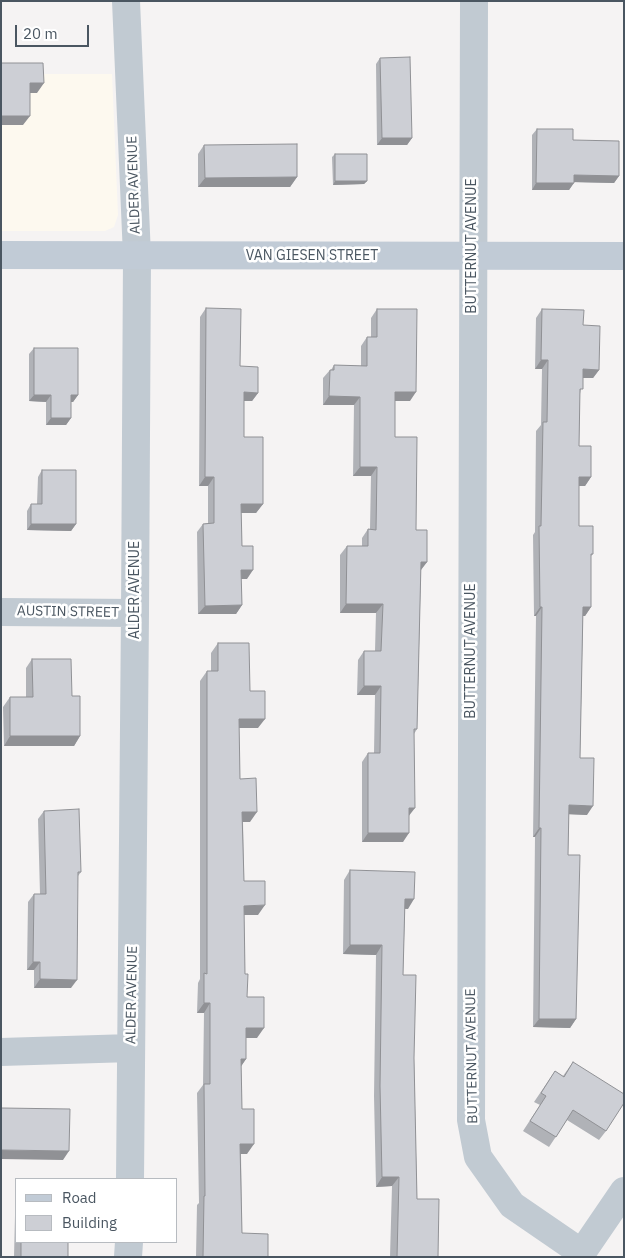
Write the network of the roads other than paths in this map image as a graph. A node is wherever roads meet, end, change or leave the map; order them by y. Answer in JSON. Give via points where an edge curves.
{"nodes":[{"id":1,"x":126,"y":1,"type":"edge"},
{"id":2,"x":474,"y":1,"type":"edge"},
{"id":3,"x":1,"y":255,"type":"edge"},
{"id":4,"x":136,"y":256,"type":"junction"},
{"id":5,"x":472,"y":256,"type":"junction"},
{"id":6,"x":624,"y":256,"type":"edge"},
{"id":7,"x":1,"y":612,"type":"edge"},
{"id":8,"x":135,"y":613,"type":"junction"},
{"id":9,"x":132,"y":1048,"type":"junction"},
{"id":10,"x":1,"y":1052,"type":"edge"},
{"id":11,"x":130,"y":1178,"type":"edge"},
{"id":12,"x":624,"y":1191,"type":"edge"},
{"id":13,"x":128,"y":1243,"type":"edge"},
{"id":14,"x":581,"y":1255,"type":"edge"},
{"id":15,"x":128,"y":1257,"type":"edge"}],
"edges":[{"from":1,"to":4,"type":"street","name":"ALDER AVENUE"},
{"from":2,"to":5,"type":"street","name":"BUTTERNUT AVENUE"},
{"from":3,"to":4,"type":"main road","name":"VAN GIESEN STREET"},
{"from":4,"to":5,"type":"main road","name":"VAN GIESEN STREET"},
{"from":4,"to":8,"type":"street","name":"ALDER AVENUE"},
{"from":5,"to":6,"type":"main road","name":"VAN GIESEN STREET"},
{"from":5,"to":14,"type":"street","name":"BUTTERNUT AVENUE","via":[[470,1120],[478,1157],[512,1205]]},
{"from":7,"to":8,"type":"street","name":"AUSTIN STREET"},
{"from":8,"to":9,"type":"street","name":"ALDER AVENUE"},
{"from":9,"to":10,"type":"street"},
{"from":9,"to":11,"type":"street","name":"ALDER AVENUE"},
{"from":12,"to":14,"type":"street"},
{"from":13,"to":15,"type":"street"}]}
